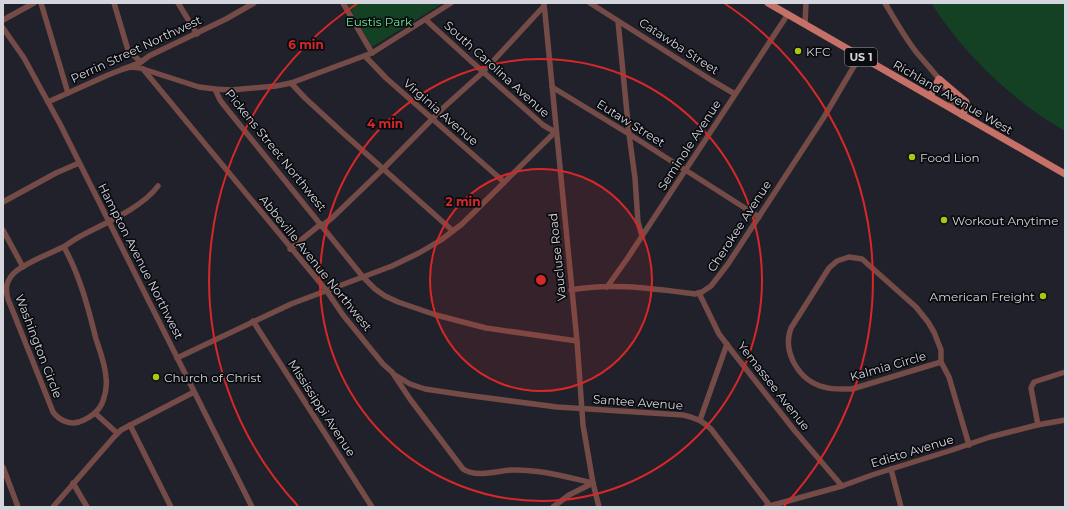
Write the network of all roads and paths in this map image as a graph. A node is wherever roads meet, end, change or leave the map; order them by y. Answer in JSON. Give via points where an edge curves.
{"nodes":[{"id":1,"x":34,"y":3,"type":"edge"},
{"id":2,"x":41,"y":3,"type":"edge"},
{"id":3,"x":114,"y":3,"type":"edge"},
{"id":4,"x":178,"y":3,"type":"edge"},
{"id":5,"x":254,"y":3,"type":"edge"},
{"id":6,"x":343,"y":3,"type":"edge"},
{"id":7,"x":451,"y":3,"type":"edge"},
{"id":8,"x":590,"y":3,"type":"edge"},
{"id":9,"x":768,"y":3,"type":"edge"},
{"id":10,"x":806,"y":3,"type":"edge"},
{"id":11,"x":885,"y":3,"type":"edge"},
{"id":12,"x":544,"y":5,"type":"edge"},
{"id":13,"x":788,"y":14,"type":"junction"},
{"id":14,"x":3,"y":20,"type":"edge"},
{"id":15,"x":426,"y":20,"type":"junction"},
{"id":16,"x":618,"y":21,"type":"junction"},
{"id":17,"x":805,"y":24,"type":"junction"},
{"id":18,"x":3,"y":28,"type":"edge"},
{"id":19,"x":197,"y":34,"type":"junction"},
{"id":20,"x":372,"y":53,"type":"junction"},
{"id":21,"x":365,"y":56,"type":"junction"},
{"id":22,"x":860,"y":56,"type":"junction"},
{"id":23,"x":141,"y":62,"type":"junction"},
{"id":24,"x":123,"y":69,"type":"junction"},
{"id":25,"x":142,"y":69,"type":"junction"},
{"id":26,"x":483,"y":72,"type":"junction"},
{"id":27,"x":939,"y":79,"type":"junction"},
{"id":28,"x":291,"y":83,"type":"junction"},
{"id":29,"x":552,"y":87,"type":"junction"},
{"id":30,"x":215,"y":89,"type":"junction"},
{"id":31,"x":68,"y":93,"type":"junction"},
{"id":32,"x":735,"y":94,"type":"junction"},
{"id":33,"x":930,"y":96,"type":"junction"},
{"id":34,"x":48,"y":102,"type":"junction"},
{"id":35,"x":954,"y":110,"type":"junction"},
{"id":36,"x":962,"y":115,"type":"junction"},
{"id":37,"x":432,"y":119,"type":"junction"},
{"id":38,"x":555,"y":132,"type":"junction"},
{"id":39,"x":629,"y":134,"type":"junction"},
{"id":40,"x":79,"y":163,"type":"junction"},
{"id":41,"x":383,"y":169,"type":"junction"},
{"id":42,"x":686,"y":169,"type":"junction"},
{"id":43,"x":1065,"y":174,"type":"edge"},
{"id":44,"x":504,"y":182,"type":"junction"},
{"id":45,"x":158,"y":186,"type":"dead end"},
{"id":46,"x":3,"y":202,"type":"edge"},
{"id":47,"x":759,"y":217,"type":"junction"},
{"id":48,"x":109,"y":222,"type":"junction"},
{"id":49,"x":322,"y":225,"type":"junction"},
{"id":50,"x":3,"y":230,"type":"edge"},
{"id":51,"x":453,"y":231,"type":"junction"},
{"id":52,"x":642,"y":236,"type":"junction"},
{"id":53,"x":64,"y":247,"type":"junction"},
{"id":54,"x":290,"y":248,"type":"junction"},
{"id":55,"x":24,"y":267,"type":"junction"},
{"id":56,"x":363,"y":277,"type":"junction"},
{"id":57,"x":608,"y":287,"type":"junction"},
{"id":58,"x":326,"y":290,"type":"junction"},
{"id":59,"x":571,"y":290,"type":"junction"},
{"id":60,"x":698,"y":293,"type":"junction"},
{"id":61,"x":253,"y":321,"type":"junction"},
{"id":62,"x":577,"y":341,"type":"junction"},
{"id":63,"x":727,"y":344,"type":"junction"},
{"id":64,"x":177,"y":358,"type":"junction"},
{"id":65,"x":941,"y":362,"type":"junction"},
{"id":66,"x":392,"y":372,"type":"junction"},
{"id":67,"x":1065,"y":372,"type":"edge"},
{"id":68,"x":194,"y":392,"type":"junction"},
{"id":69,"x":582,"y":409,"type":"junction"},
{"id":70,"x":96,"y":414,"type":"junction"},
{"id":71,"x":700,"y":420,"type":"junction"},
{"id":72,"x":1065,"y":420,"type":"edge"},
{"id":73,"x":130,"y":425,"type":"junction"},
{"id":74,"x":1038,"y":425,"type":"junction"},
{"id":75,"x":117,"y":433,"type":"junction"},
{"id":76,"x":969,"y":444,"type":"junction"},
{"id":77,"x":3,"y":467,"type":"edge"},
{"id":78,"x":891,"y":469,"type":"junction"},
{"id":79,"x":73,"y":483,"type":"junction"},
{"id":80,"x":593,"y":483,"type":"junction"},
{"id":81,"x":842,"y":486,"type":"junction"},
{"id":82,"x":768,"y":506,"type":"edge"},
{"id":83,"x":18,"y":507,"type":"edge"},
{"id":84,"x":53,"y":507,"type":"edge"},
{"id":85,"x":87,"y":507,"type":"edge"},
{"id":86,"x":171,"y":507,"type":"edge"},
{"id":87,"x":252,"y":507,"type":"edge"},
{"id":88,"x":372,"y":507,"type":"edge"},
{"id":89,"x":553,"y":507,"type":"edge"},
{"id":90,"x":599,"y":507,"type":"edge"},
{"id":91,"x":901,"y":507,"type":"edge"}],
"edges":[{"from":1,"to":14,"type":"street"},
{"from":2,"to":31,"type":"street"},
{"from":3,"to":23,"type":"street","via":[[128,50]]},
{"from":4,"to":19,"type":"street"},
{"from":5,"to":19,"type":"street","name":"Perrin Street Northwest"},
{"from":6,"to":20,"type":"street"},
{"from":7,"to":15,"type":"street"},
{"from":8,"to":16,"type":"street","name":"Catawba Street"},
{"from":9,"to":13,"type":"main road","name":"Richland Avenue West","number":"US 1"},
{"from":10,"to":17,"type":"street"},
{"from":11,"to":27,"type":"street","via":[[908,41]]},
{"from":12,"to":26,"type":"street"},
{"from":12,"to":29,"type":"street","name":"Vaucluse Road"},
{"from":13,"to":17,"type":"main road","name":"Richland Avenue West","number":"US 1"},
{"from":13,"to":32,"type":"street","name":"Seminole Avenue"},
{"from":15,"to":20,"type":"street"},
{"from":15,"to":26,"type":"street","name":"South Carolina Avenue"},
{"from":16,"to":32,"type":"street","name":"Catawba Street"},
{"from":16,"to":39,"type":"street"},
{"from":17,"to":22,"type":"main road","name":"Richland Avenue West","number":"US 1"},
{"from":18,"to":34,"type":"street","name":"Hampton Avenue Northwest","via":[[24,58]]},
{"from":19,"to":23,"type":"street","name":"Perrin Street Northwest"},
{"from":20,"to":21,"type":"street"},
{"from":21,"to":28,"type":"street"},
{"from":21,"to":37,"type":"street","name":"Virginia Avenue"},
{"from":22,"to":33,"type":"main road","name":"Richland Avenue West","number":"US 1"},
{"from":22,"to":47,"type":"street","name":"Cherokee Avenue"},
{"from":23,"to":24,"type":"street","name":"Perrin Street Northwest"},
{"from":24,"to":25,"type":"street"},
{"from":24,"to":31,"type":"street","name":"Perrin Street Northwest"},
{"from":25,"to":30,"type":"street"},
{"from":25,"to":54,"type":"street","name":"Abbeville Avenue Northwest"},
{"from":26,"to":37,"type":"street"},
{"from":26,"to":38,"type":"street","name":"South Carolina Avenue","via":[[543,126]]},
{"from":27,"to":33,"type":"main road"},
{"from":27,"to":35,"type":"street","via":[[948,92]]},
{"from":27,"to":36,"type":"main road","via":[[966,102],[967,106]]},
{"from":28,"to":30,"type":"street","via":[[231,90]]},
{"from":28,"to":41,"type":"street"},
{"from":29,"to":38,"type":"street","name":"Vaucluse Road"},
{"from":29,"to":39,"type":"street","name":"Eutaw Street"},
{"from":30,"to":49,"type":"street","name":"Pickens Street Northwest","via":[[227,109]]},
{"from":31,"to":34,"type":"street","name":"Perrin Street Northwest"},
{"from":32,"to":42,"type":"street","name":"Seminole Avenue"},
{"from":33,"to":35,"type":"main road","name":"Richland Avenue West","number":"US 1"},
{"from":34,"to":40,"type":"street","name":"Hampton Avenue Northwest"},
{"from":35,"to":36,"type":"main road","name":"Richland Avenue West","number":"US 1"},
{"from":36,"to":43,"type":"main road","name":"Richland Avenue West","number":"US 1"},
{"from":37,"to":41,"type":"street"},
{"from":37,"to":44,"type":"street","name":"Virginia Avenue"},
{"from":38,"to":44,"type":"street"},
{"from":38,"to":59,"type":"street","name":"Vaucluse Road"},
{"from":39,"to":42,"type":"street","name":"Eutaw Street"},
{"from":39,"to":52,"type":"street","via":[[638,222]]},
{"from":40,"to":46,"type":"street"},
{"from":40,"to":48,"type":"street","name":"Hampton Avenue Northwest"},
{"from":41,"to":49,"type":"street"},
{"from":41,"to":51,"type":"street"},
{"from":42,"to":47,"type":"street","name":"Eutaw Street"},
{"from":42,"to":52,"type":"street","name":"Seminole Avenue"},
{"from":44,"to":51,"type":"street"},
{"from":45,"to":48,"type":"street","name":"Washington Circle","via":[[144,200]]},
{"from":47,"to":60,"type":"street","name":"Cherokee Avenue","via":[[715,281],[706,290]]},
{"from":48,"to":53,"type":"street","name":"Washington Circle"},
{"from":48,"to":64,"type":"street","name":"Hampton Avenue Northwest"},
{"from":49,"to":54,"type":"street"},
{"from":49,"to":56,"type":"street","name":"Pickens Street Northwest"},
{"from":50,"to":55,"type":"street"},
{"from":51,"to":56,"type":"street","via":[[419,253]]},
{"from":52,"to":57,"type":"street","name":"Seminole Avenue"},
{"from":53,"to":55,"type":"street","name":"Washington Circle"},
{"from":53,"to":70,"type":"street","via":[[79,278],[105,371],[105,395]]},
{"from":54,"to":58,"type":"street","name":"Abbeville Avenue Northwest"},
{"from":55,"to":70,"type":"street","name":"Washington Circle","via":[[8,282],[7,295],[53,412],[61,420],[71,423]]},
{"from":56,"to":58,"type":"street"},
{"from":56,"to":62,"type":"street","name":"Pickens Street Northwest","via":[[385,296],[443,317],[486,328]]},
{"from":57,"to":59,"type":"street"},
{"from":57,"to":60,"type":"street"},
{"from":58,"to":61,"type":"street"},
{"from":58,"to":66,"type":"street","name":"Abbeville Avenue Northwest","via":[[342,315]]},
{"from":59,"to":62,"type":"street","name":"Vaucluse Road"},
{"from":60,"to":63,"type":"street","name":"Yemassee Avenue","via":[[719,334]]},
{"from":61,"to":64,"type":"street"},
{"from":61,"to":88,"type":"street","name":"Mississippi Avenue"},
{"from":62,"to":69,"type":"street","name":"Vaucluse Road"},
{"from":63,"to":71,"type":"street"},
{"from":63,"to":81,"type":"street","name":"Yemassee Avenue"},
{"from":64,"to":68,"type":"street","name":"Hampton Avenue Northwest"},
{"from":65,"to":65,"type":"street","name":"Kalmia Circle","via":[[941,350],[934,332],[916,306],[870,264],[854,257],[841,259],[829,268],[800,313],[789,337],[790,352],[795,364],[810,380],[824,387],[852,389]]},
{"from":65,"to":76,"type":"street","name":"Kalmia Circle","via":[[949,377]]},
{"from":66,"to":69,"type":"street","name":"Santee Avenue","via":[[410,384],[425,389]]},
{"from":66,"to":80,"type":"street","name":"Abbeville Avenue Northwest","via":[[458,463],[469,473],[532,470]]},
{"from":67,"to":74,"type":"street","via":[[1034,382],[1031,388]]},
{"from":68,"to":73,"type":"street"},
{"from":68,"to":87,"type":"street","name":"Hampton Avenue Northwest"},
{"from":69,"to":71,"type":"street","name":"Santee Avenue","via":[[683,415]]},
{"from":69,"to":80,"type":"street","name":"Vaucluse Road"},
{"from":70,"to":75,"type":"street"},
{"from":71,"to":82,"type":"street","name":"Santee Avenue","via":[[711,429]]},
{"from":72,"to":74,"type":"street","name":"Edisto Avenue"},
{"from":73,"to":75,"type":"street"},
{"from":73,"to":86,"type":"street"},
{"from":74,"to":76,"type":"street","name":"Edisto Avenue"},
{"from":75,"to":79,"type":"street"},
{"from":76,"to":78,"type":"street","name":"Edisto Avenue"},
{"from":77,"to":83,"type":"street"},
{"from":78,"to":81,"type":"street","name":"Edisto Avenue"},
{"from":78,"to":91,"type":"street"},
{"from":79,"to":84,"type":"street"},
{"from":79,"to":85,"type":"street"},
{"from":80,"to":89,"type":"street","via":[[569,495]]},
{"from":80,"to":90,"type":"street","name":"Vaucluse Road"},
{"from":81,"to":82,"type":"street","name":"Edisto Avenue"}]}
